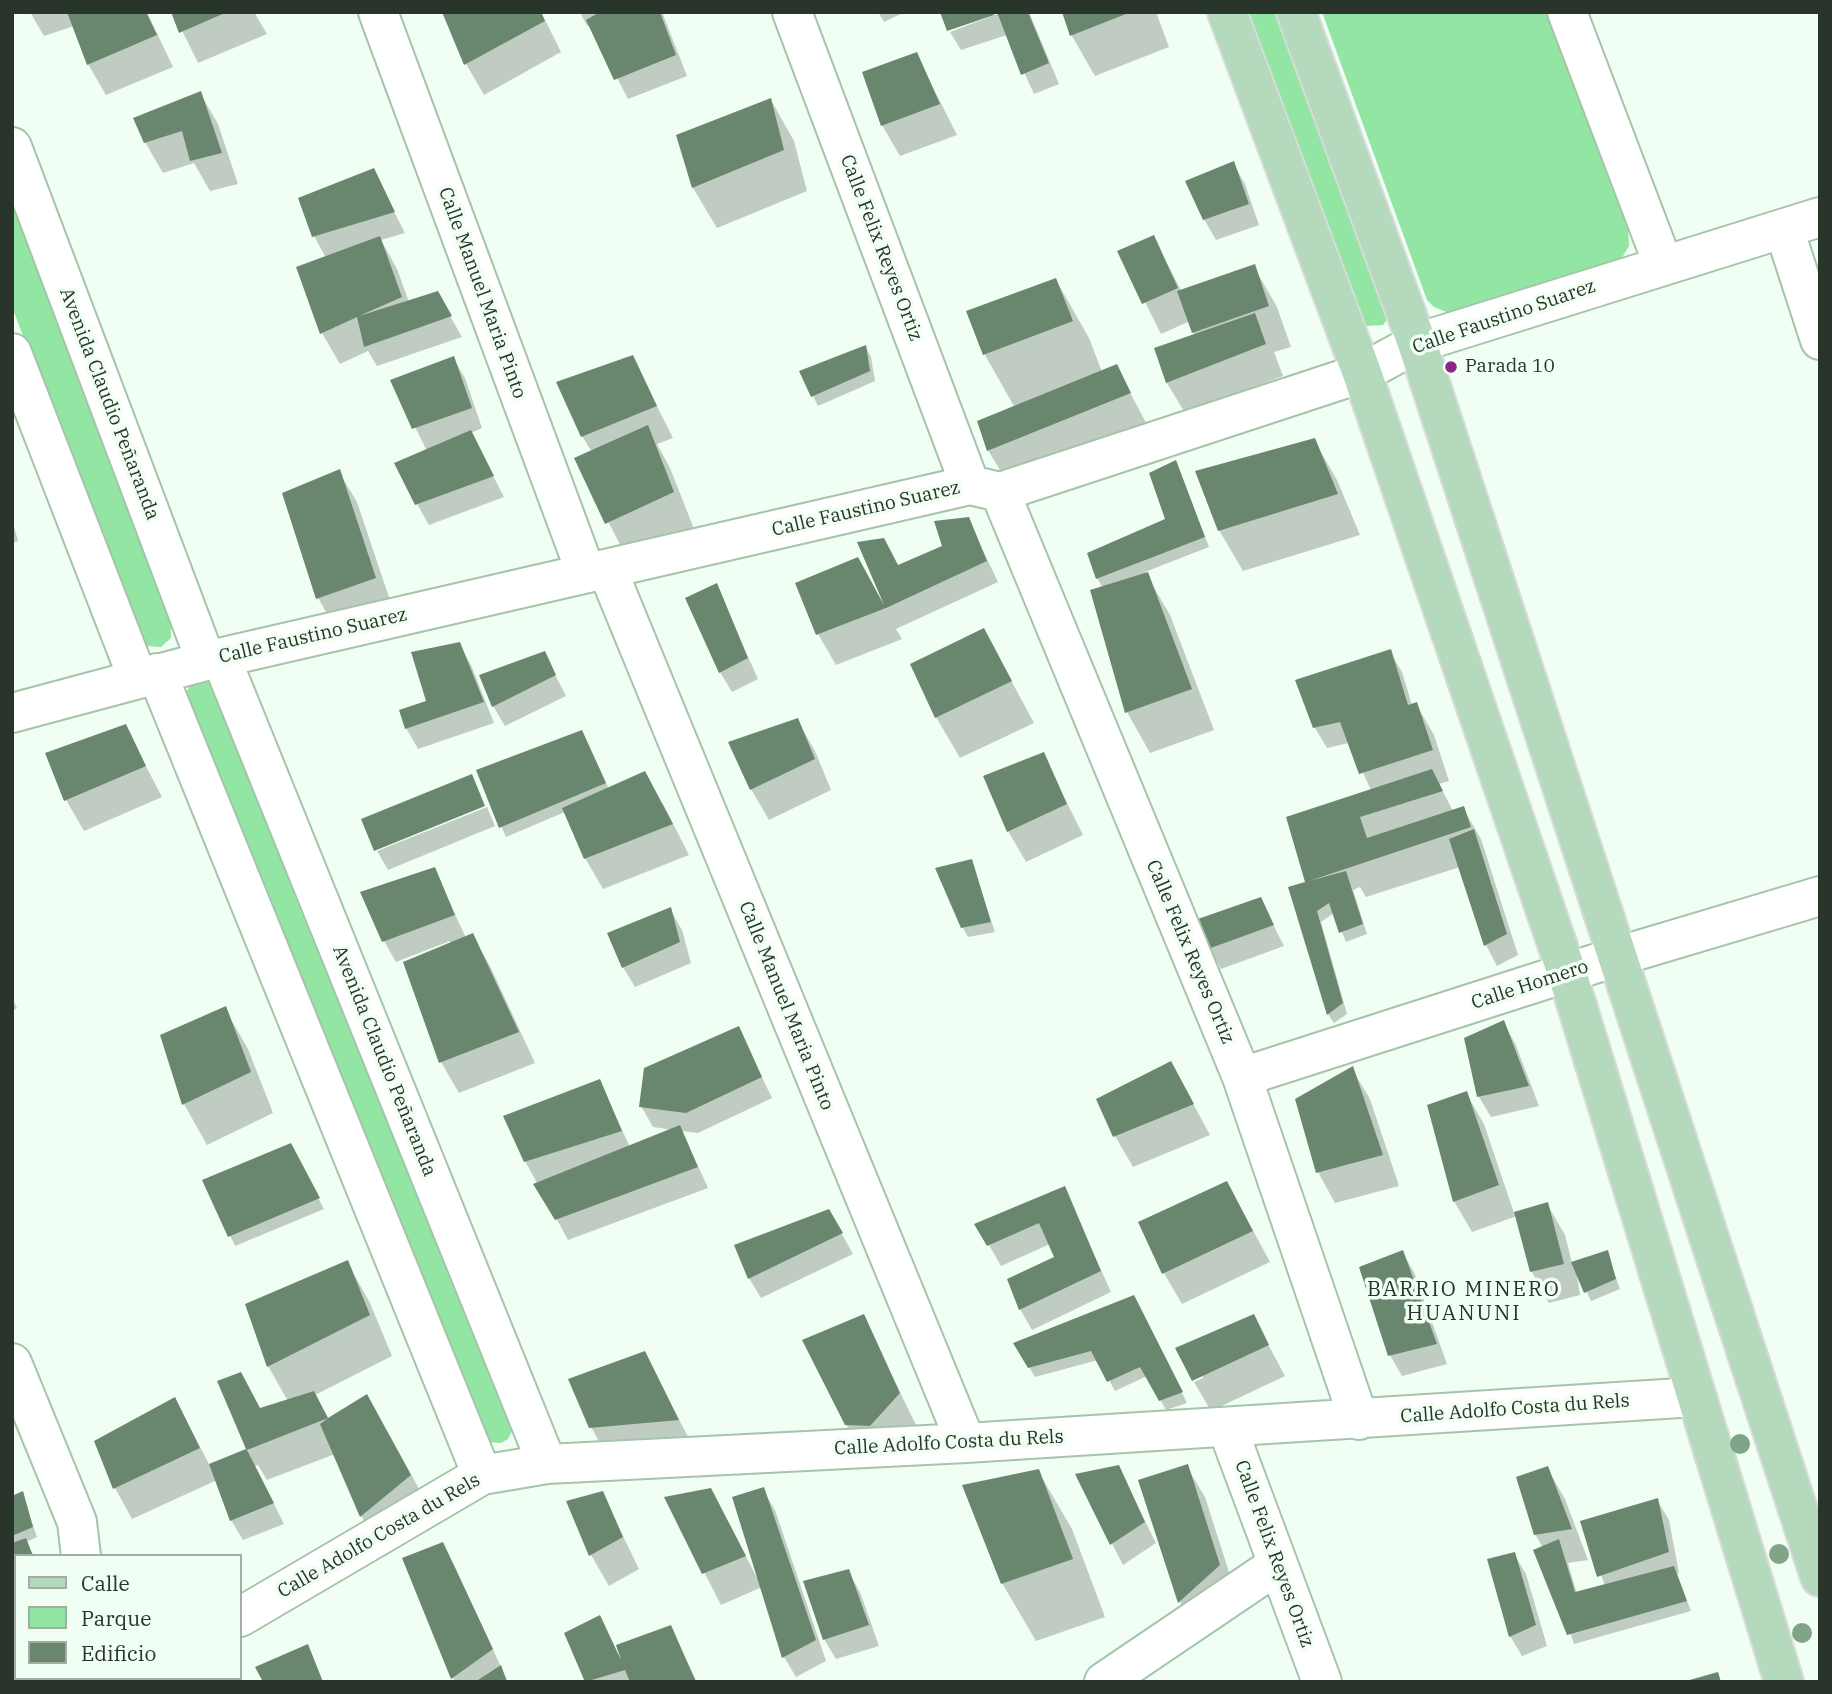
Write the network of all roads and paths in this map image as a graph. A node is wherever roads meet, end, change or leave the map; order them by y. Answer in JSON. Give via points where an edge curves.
{"nodes":[{"id":1,"x":379,"y":12,"type":"edge"},
{"id":2,"x":792,"y":12,"type":"edge"},
{"id":3,"x":1227,"y":12,"type":"edge"},
{"id":4,"x":1296,"y":12,"type":"edge"},
{"id":5,"x":1567,"y":12,"type":"edge"},
{"id":6,"x":12,"y":147,"type":"edge"},
{"id":7,"x":1820,"y":217,"type":"edge"},
{"id":8,"x":1784,"y":229,"type":"junction"},
{"id":9,"x":1663,"y":264,"type":"junction"},
{"id":10,"x":1820,"y":340,"type":"edge"},
{"id":11,"x":1417,"y":343,"type":"junction"},
{"id":12,"x":12,"y":353,"type":"edge"},
{"id":13,"x":1362,"y":373,"type":"junction"},
{"id":14,"x":985,"y":488,"type":"junction"},
{"id":15,"x":597,"y":571,"type":"junction"},
{"id":16,"x":214,"y":659,"type":"junction"},
{"id":17,"x":148,"y":676,"type":"junction"},
{"id":18,"x":12,"y":713,"type":"edge"},
{"id":19,"x":1820,"y":896,"type":"edge"},
{"id":20,"x":1619,"y":956,"type":"junction"},
{"id":21,"x":1567,"y":973,"type":"junction"},
{"id":22,"x":1242,"y":1077,"type":"junction"},
{"id":23,"x":12,"y":1363,"type":"edge"},
{"id":24,"x":1696,"y":1397,"type":"junction"},
{"id":25,"x":1359,"y":1420,"type":"junction"},
{"id":26,"x":1227,"y":1427,"type":"junction"},
{"id":27,"x":966,"y":1443,"type":"junction"},
{"id":28,"x":547,"y":1464,"type":"junction"},
{"id":29,"x":482,"y":1475,"type":"junction"},
{"id":30,"x":82,"y":1554,"type":"edge"},
{"id":31,"x":1277,"y":1565,"type":"junction"},
{"id":32,"x":1820,"y":1577,"type":"edge"},
{"id":33,"x":242,"y":1617,"type":"edge"},
{"id":34,"x":1104,"y":1682,"type":"edge"},
{"id":35,"x":1322,"y":1682,"type":"edge"},
{"id":36,"x":1784,"y":1682,"type":"edge"}],
"edges":[{"from":1,"to":15,"type":"street","name":"Calle Manuel Maria Pinto"},
{"from":2,"to":14,"type":"street","name":"Calle Felix Reyes Ortiz"},
{"from":3,"to":13,"type":"main road"},
{"from":4,"to":11,"type":"main road"},
{"from":5,"to":9,"type":"street"},
{"from":6,"to":16,"type":"street","name":"Avenida Claudio Peñaranda"},
{"from":7,"to":8,"type":"street","name":"Calle Faustino Suarez"},
{"from":8,"to":9,"type":"street","name":"Calle Faustino Suarez"},
{"from":8,"to":10,"type":"street"},
{"from":9,"to":11,"type":"street","name":"Calle Faustino Suarez"},
{"from":11,"to":13,"type":"street","name":"Calle Faustino Suarez"},
{"from":11,"to":20,"type":"main road"},
{"from":12,"to":17,"type":"street"},
{"from":13,"to":14,"type":"street","name":"Calle Faustino Suarez"},
{"from":13,"to":21,"type":"main road"},
{"from":14,"to":15,"type":"street","name":"Calle Faustino Suarez"},
{"from":14,"to":22,"type":"street","name":"Calle Felix Reyes Ortiz"},
{"from":15,"to":16,"type":"street","name":"Calle Faustino Suarez"},
{"from":15,"to":27,"type":"street","name":"Calle Manuel Maria Pinto"},
{"from":16,"to":17,"type":"street","name":"Calle Faustino Suarez"},
{"from":16,"to":28,"type":"street","name":"Avenida Claudio Peñaranda"},
{"from":17,"to":18,"type":"street","name":"Calle Faustino Suarez"},
{"from":17,"to":29,"type":"street"},
{"from":19,"to":20,"type":"street","name":"Calle Homero"},
{"from":20,"to":21,"type":"street","name":"Calle Homero"},
{"from":20,"to":32,"type":"main road"},
{"from":21,"to":22,"type":"street","name":"Calle Homero"},
{"from":21,"to":24,"type":"main road"},
{"from":22,"to":25,"type":"street","name":"Calle Felix Reyes Ortiz"},
{"from":23,"to":30,"type":"street","via":[[77,1522]]},
{"from":24,"to":25,"type":"street","name":"Calle Adolfo Costa du Rels"},
{"from":24,"to":36,"type":"main road"},
{"from":25,"to":26,"type":"street","name":"Calle Adolfo Costa du Rels"},
{"from":26,"to":27,"type":"street","name":"Calle Adolfo Costa du Rels"},
{"from":26,"to":31,"type":"street","name":"Calle Felix Reyes Ortiz"},
{"from":27,"to":28,"type":"street","name":"Calle Adolfo Costa du Rels"},
{"from":28,"to":29,"type":"street","name":"Calle Adolfo Costa du Rels"},
{"from":29,"to":33,"type":"street","name":"Calle Adolfo Costa du Rels"},
{"from":31,"to":34,"type":"street"},
{"from":31,"to":35,"type":"street","name":"Calle Felix Reyes Ortiz"}]}
